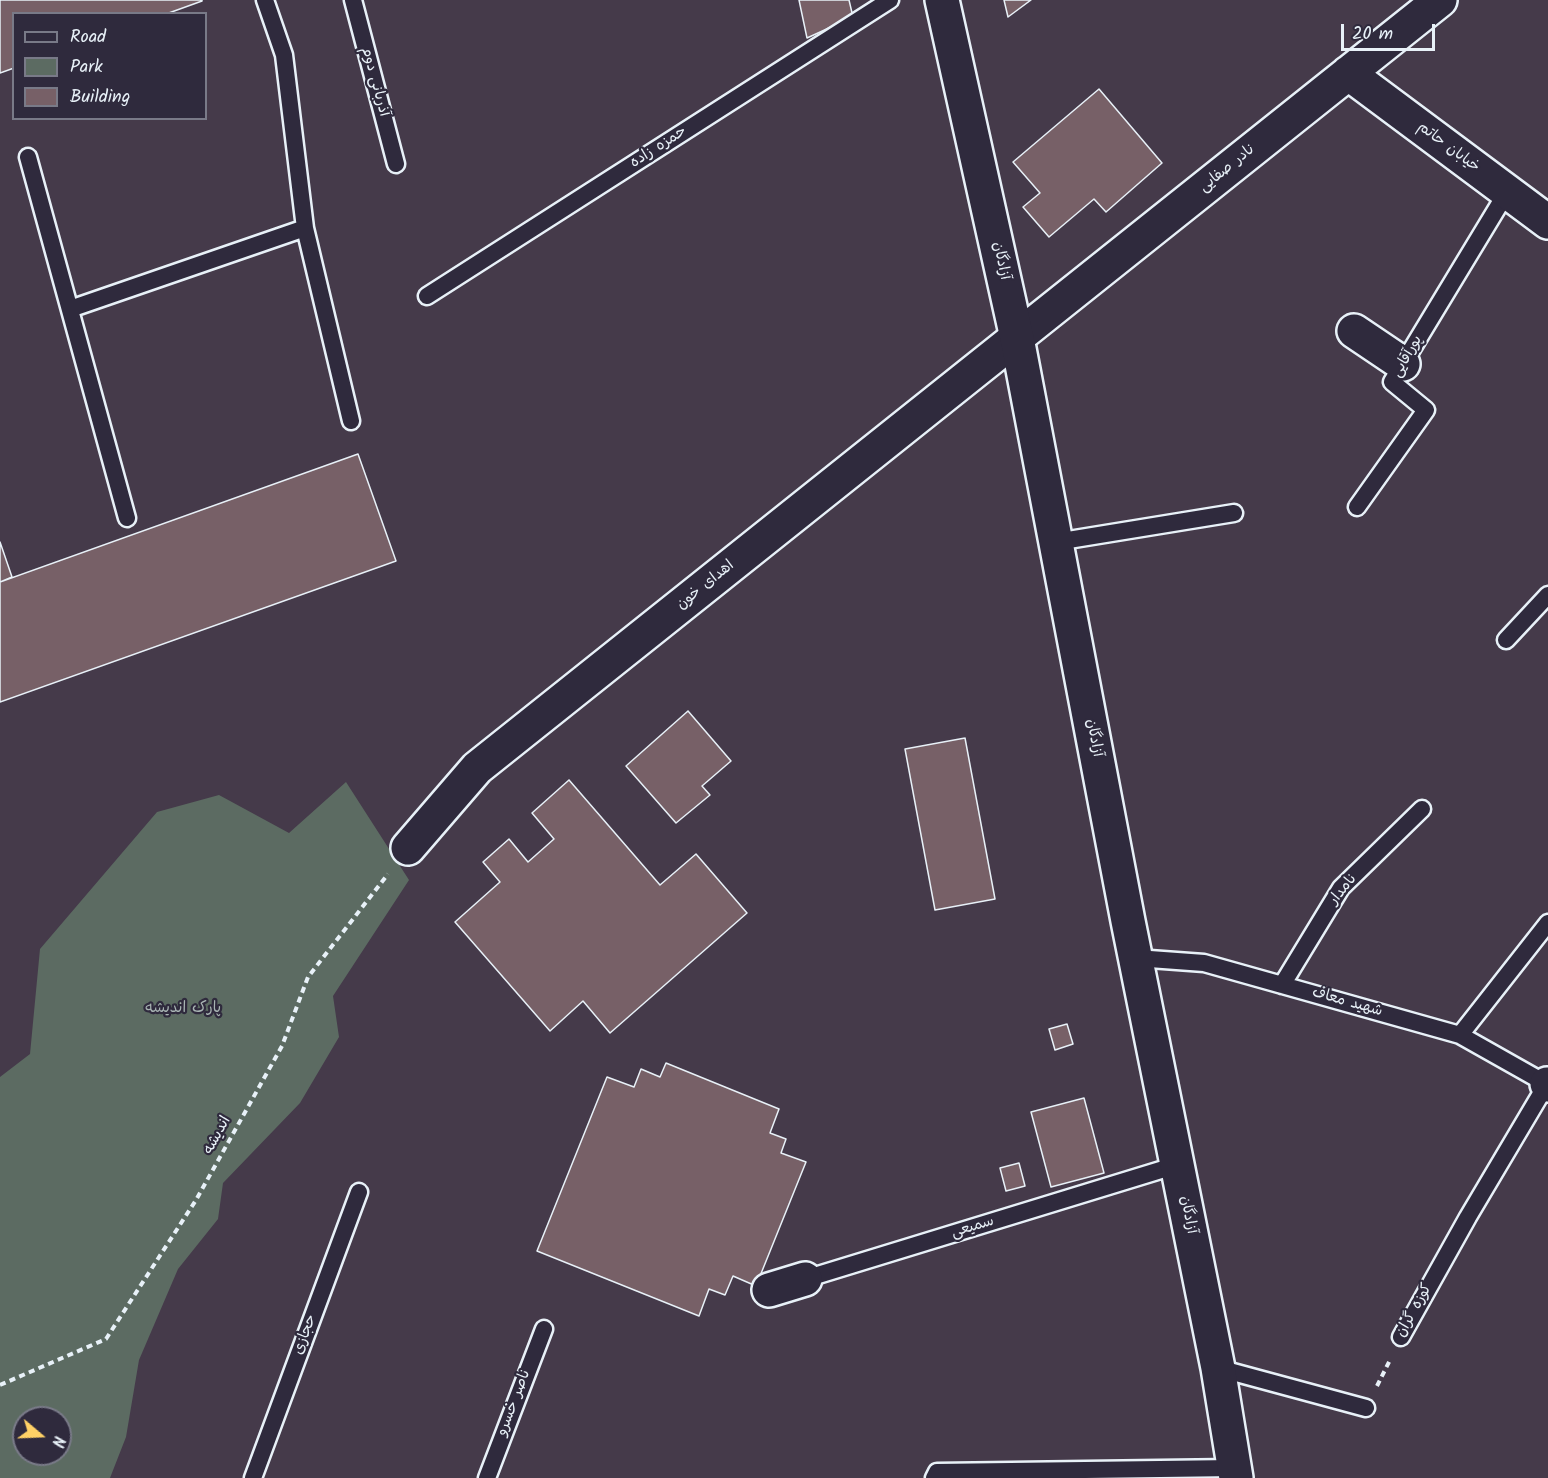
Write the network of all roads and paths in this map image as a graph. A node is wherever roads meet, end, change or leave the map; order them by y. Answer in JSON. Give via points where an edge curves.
{"nodes":[{"id":1,"x":265,"y":0,"type":"edge"},
{"id":2,"x":353,"y":0,"type":"edge"},
{"id":3,"x":891,"y":0,"type":"edge"},
{"id":4,"x":942,"y":0,"type":"edge"},
{"id":5,"x":1440,"y":0,"type":"edge"},
{"id":6,"x":1348,"y":73,"type":"junction"},
{"id":7,"x":28,"y":157,"type":"dead end"},
{"id":8,"x":396,"y":164,"type":"dead end"},
{"id":9,"x":1507,"y":192,"type":"junction"},
{"id":10,"x":1548,"y":222,"type":"edge"},
{"id":11,"x":305,"y":228,"type":"junction"},
{"id":12,"x":427,"y":296,"type":"dead end"},
{"id":13,"x":70,"y":309,"type":"junction"},
{"id":14,"x":1354,"y":331,"type":"dead end"},
{"id":15,"x":1017,"y":338,"type":"junction"},
{"id":16,"x":1403,"y":364,"type":"junction"},
{"id":17,"x":351,"y":421,"type":"dead end"},
{"id":18,"x":1357,"y":507,"type":"dead end"},
{"id":19,"x":1234,"y":513,"type":"dead end"},
{"id":20,"x":127,"y":518,"type":"dead end"},
{"id":21,"x":1056,"y":542,"type":"junction"},
{"id":22,"x":1548,"y":595,"type":"edge"},
{"id":23,"x":1506,"y":639,"type":"dead end"},
{"id":24,"x":1422,"y":809,"type":"dead end"},
{"id":25,"x":408,"y":848,"type":"joint"},
{"id":26,"x":1548,"y":923,"type":"edge"},
{"id":27,"x":1136,"y":958,"type":"junction"},
{"id":28,"x":1282,"y":985,"type":"junction"},
{"id":29,"x":1461,"y":1035,"type":"junction"},
{"id":30,"x":1548,"y":1084,"type":"edge"},
{"id":31,"x":1177,"y":1165,"type":"junction"},
{"id":32,"x":359,"y":1192,"type":"dead end"},
{"id":33,"x":805,"y":1279,"type":"joint"},
{"id":34,"x":769,"y":1290,"type":"dead end"},
{"id":35,"x":544,"y":1329,"type":"dead end"},
{"id":36,"x":1401,"y":1337,"type":"joint"},
{"id":37,"x":1218,"y":1368,"type":"junction"},
{"id":38,"x":0,"y":1385,"type":"edge"},
{"id":39,"x":1366,"y":1408,"type":"joint"},
{"id":40,"x":1235,"y":1473,"type":"edge"},
{"id":41,"x":253,"y":1478,"type":"edge"},
{"id":42,"x":487,"y":1478,"type":"edge"},
{"id":43,"x":934,"y":1478,"type":"edge"}],
"edges":[{"from":1,"to":11,"type":"lane","via":[[284,55]]},
{"from":2,"to":8,"type":"lane","name":"آذربانی دوم"},
{"from":3,"to":12,"type":"lane","name":"حمزه زاده"},
{"from":4,"to":15,"type":"street","name":"آزادگان"},
{"from":5,"to":6,"type":"street","name":"نادر صفایی"},
{"from":6,"to":9,"type":"street","name":"خیابان حاتم"},
{"from":6,"to":15,"type":"street","name":"نادر صفایی"},
{"from":7,"to":13,"type":"lane"},
{"from":9,"to":10,"type":"street","name":"خیابان حاتم"},
{"from":9,"to":16,"type":"lane","name":"پورآقایی"},
{"from":11,"to":13,"type":"lane"},
{"from":11,"to":17,"type":"lane"},
{"from":13,"to":20,"type":"lane"},
{"from":14,"to":16,"type":"street"},
{"from":15,"to":21,"type":"street","name":"آزادگان"},
{"from":15,"to":25,"type":"street","name":"اهدای خون","via":[[477,768]]},
{"from":16,"to":18,"type":"lane","name":"پورآقایی","via":[[1392,382],[1426,410]]},
{"from":19,"to":21,"type":"lane"},
{"from":21,"to":27,"type":"street","name":"آزادگان"},
{"from":22,"to":23,"type":"lane"},
{"from":24,"to":28,"type":"lane","name":"نامدار","via":[[1341,888]]},
{"from":25,"to":38,"type":"path","name":"اندیشه","via":[[308,977],[282,1046],[196,1200],[106,1339]]},
{"from":26,"to":29,"type":"lane"},
{"from":27,"to":28,"type":"lane","name":"شهید معاف","via":[[1204,963]]},
{"from":27,"to":31,"type":"street","name":"آزادگان"},
{"from":28,"to":29,"type":"lane","name":"شهید معاف"},
{"from":29,"to":30,"type":"lane","name":"شهید معاف"},
{"from":30,"to":36,"type":"lane","name":"کوزه گران"},
{"from":31,"to":33,"type":"lane","name":"سمیعی"},
{"from":31,"to":37,"type":"street","name":"آزادگان"},
{"from":32,"to":41,"type":"lane","name":"حجازی"},
{"from":33,"to":34,"type":"street","name":"سمیعی"},
{"from":35,"to":42,"type":"lane","name":"ناصر خسرو"},
{"from":36,"to":39,"type":"path","name":"کوزه گران"},
{"from":37,"to":39,"type":"lane"},
{"from":37,"to":40,"type":"street","name":"آزادگان"},
{"from":40,"to":43,"type":"lane","via":[[937,1472]]}]}
